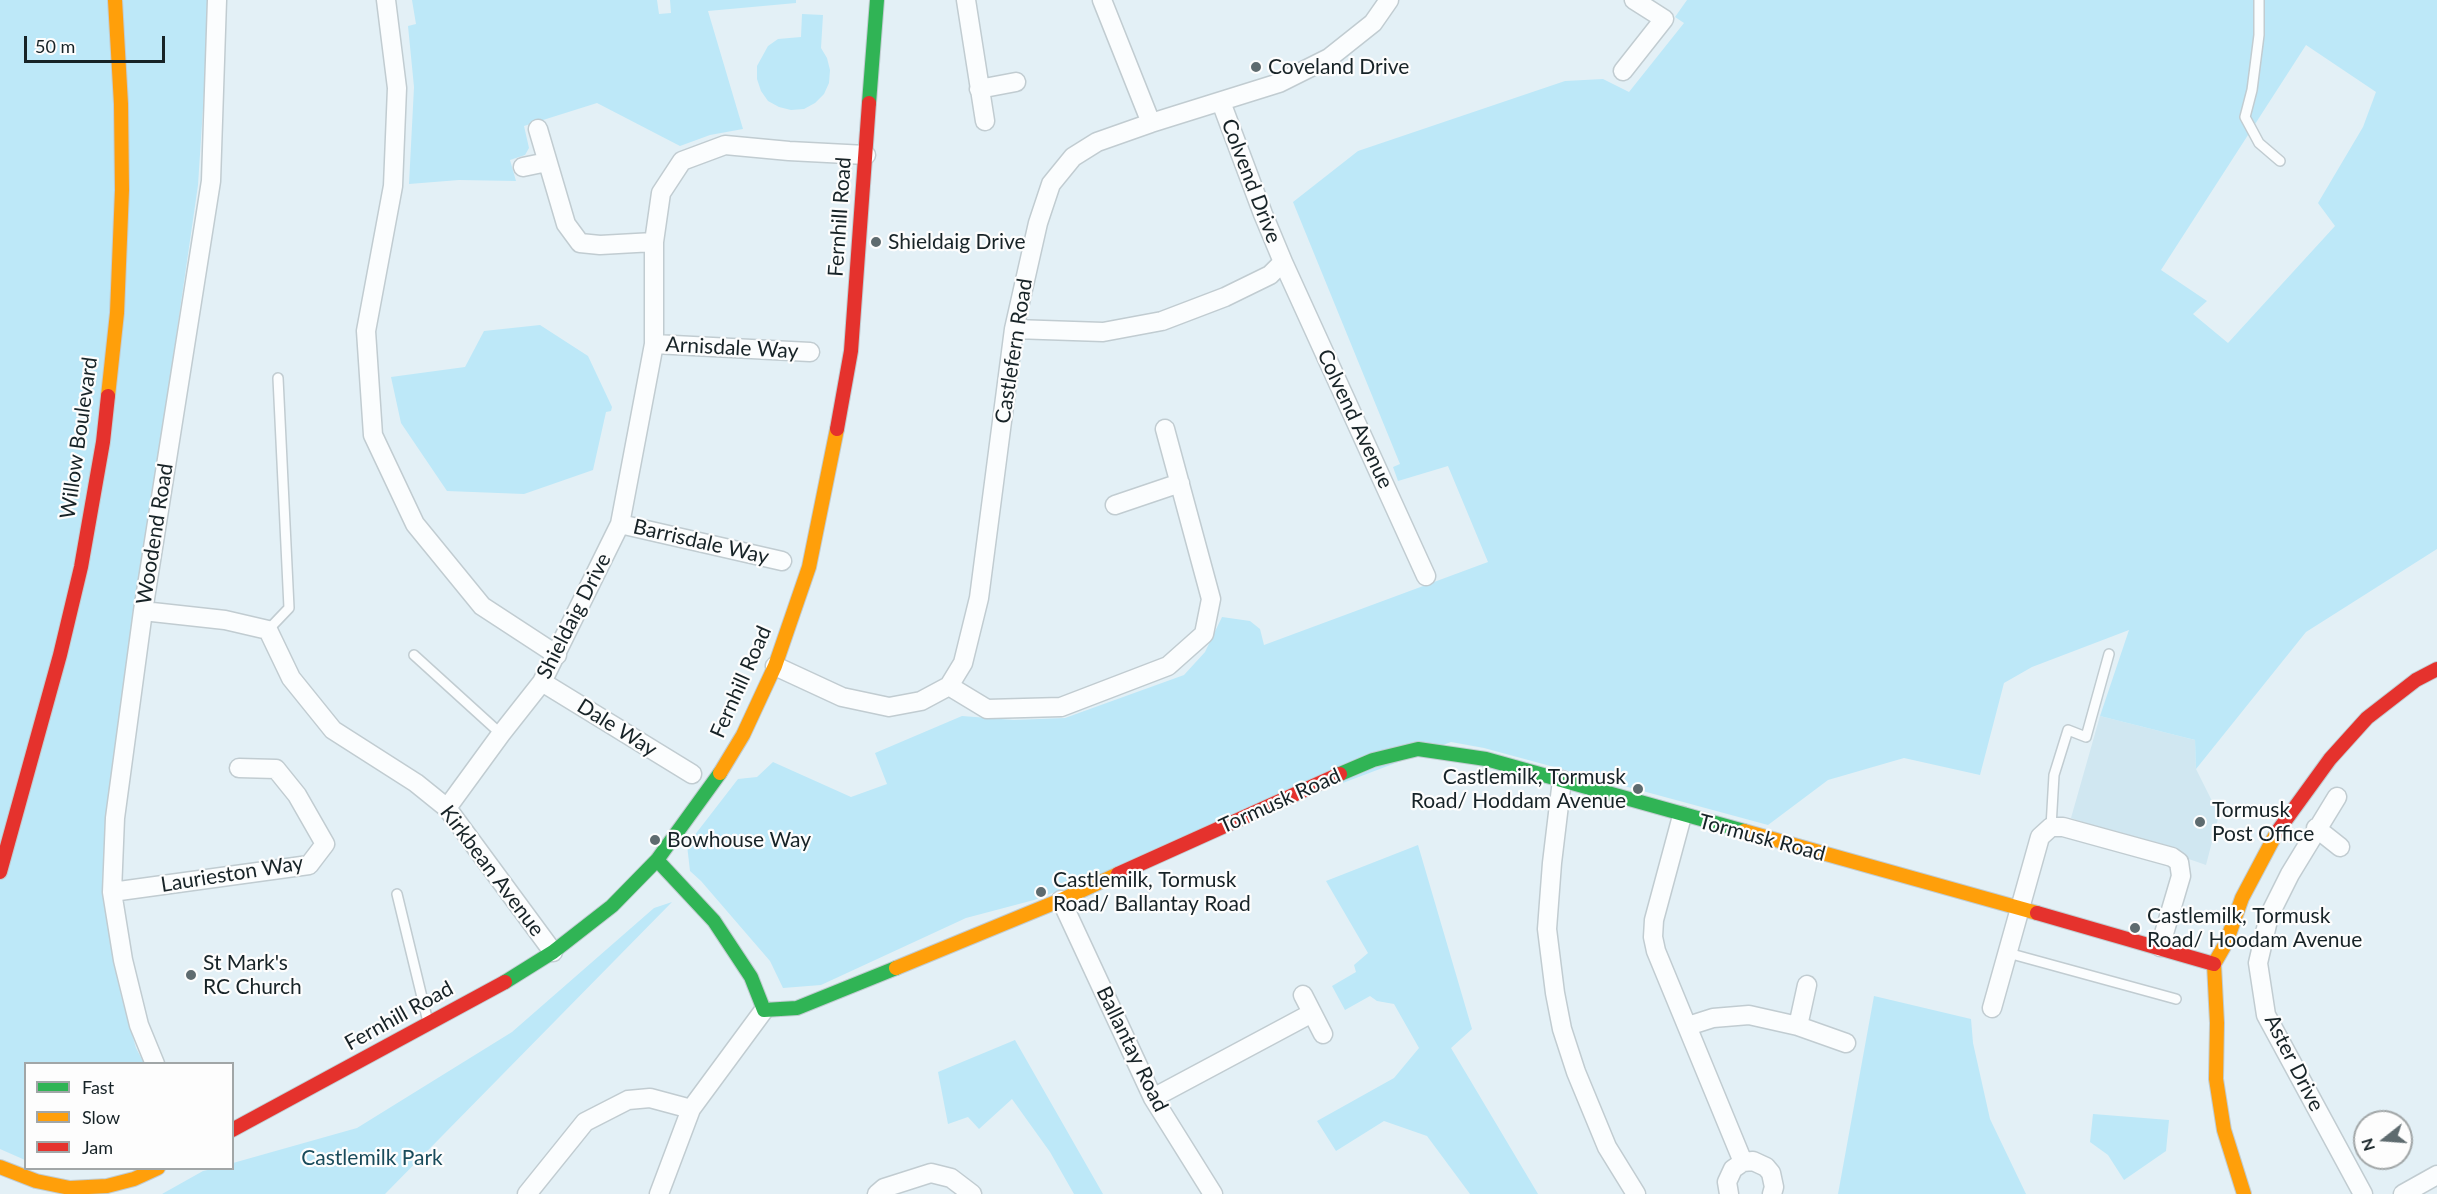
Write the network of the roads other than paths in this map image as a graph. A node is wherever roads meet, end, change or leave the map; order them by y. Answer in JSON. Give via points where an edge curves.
{"nodes":[{"id":1,"x":115,"y":0,"type":"edge"},
{"id":2,"x":217,"y":0,"type":"edge"},
{"id":3,"x":386,"y":0,"type":"edge"},
{"id":4,"x":877,"y":0,"type":"edge"},
{"id":5,"x":966,"y":0,"type":"edge"},
{"id":6,"x":1102,"y":0,"type":"edge"},
{"id":7,"x":1389,"y":0,"type":"edge"},
{"id":8,"x":1634,"y":0,"type":"edge"},
{"id":9,"x":2259,"y":0,"type":"edge"},
{"id":10,"x":1623,"y":71,"type":"dead end"},
{"id":11,"x":1016,"y":82,"type":"dead end"},
{"id":12,"x":980,"y":88,"type":"junction"},
{"id":13,"x":1221,"y":102,"type":"junction"},
{"id":14,"x":986,"y":121,"type":"dead end"},
{"id":15,"x":1150,"y":123,"type":"junction"},
{"id":16,"x":538,"y":129,"type":"dead end"},
{"id":17,"x":866,"y":155,"type":"junction"},
{"id":18,"x":2280,"y":161,"type":"dead end"},
{"id":19,"x":547,"y":162,"type":"junction"},
{"id":20,"x":523,"y":167,"type":"dead end"},
{"id":21,"x":654,"y":242,"type":"junction"},
{"id":22,"x":1283,"y":262,"type":"junction"},
{"id":23,"x":1014,"y":329,"type":"junction"},
{"id":24,"x":654,"y":344,"type":"junction"},
{"id":25,"x":810,"y":352,"type":"dead end"},
{"id":26,"x":278,"y":378,"type":"dead end"},
{"id":27,"x":1165,"y":429,"type":"dead end"},
{"id":28,"x":1180,"y":483,"type":"junction"},
{"id":29,"x":1115,"y":504,"type":"dead end"},
{"id":30,"x":620,"y":524,"type":"junction"},
{"id":31,"x":782,"y":561,"type":"dead end"},
{"id":32,"x":1426,"y":576,"type":"dead end"},
{"id":33,"x":143,"y":610,"type":"junction"},
{"id":34,"x":268,"y":630,"type":"junction"},
{"id":35,"x":2109,"y":654,"type":"dead end"},
{"id":36,"x":414,"y":655,"type":"dead end"},
{"id":37,"x":557,"y":655,"type":"junction"},
{"id":38,"x":775,"y":666,"type":"junction"},
{"id":39,"x":2437,"y":669,"type":"edge"},
{"id":40,"x":542,"y":682,"type":"junction"},
{"id":41,"x":949,"y":686,"type":"junction"},
{"id":42,"x":501,"y":734,"type":"junction"},
{"id":43,"x":239,"y":768,"type":"dead end"},
{"id":44,"x":692,"y":774,"type":"dead end"},
{"id":45,"x":1562,"y":780,"type":"junction"},
{"id":46,"x":2337,"y":797,"type":"dead end"},
{"id":47,"x":447,"y":808,"type":"junction"},
{"id":48,"x":1682,"y":816,"type":"junction"},
{"id":49,"x":2051,"y":827,"type":"junction"},
{"id":50,"x":2316,"y":828,"type":"junction"},
{"id":51,"x":2340,"y":847,"type":"dead end"},
{"id":52,"x":657,"y":860,"type":"junction"},
{"id":53,"x":0,"y":872,"type":"edge"},
{"id":54,"x":112,"y":892,"type":"junction"},
{"id":55,"x":397,"y":894,"type":"dead end"},
{"id":56,"x":1061,"y":900,"type":"junction"},
{"id":57,"x":2020,"y":909,"type":"junction"},
{"id":58,"x":2160,"y":947,"type":"junction"},
{"id":59,"x":553,"y":951,"type":"junction"},
{"id":60,"x":2008,"y":952,"type":"junction"},
{"id":61,"x":2214,"y":964,"type":"junction"},
{"id":62,"x":1807,"y":985,"type":"dead end"},
{"id":63,"x":1303,"y":995,"type":"dead end"},
{"id":64,"x":2176,"y":999,"type":"dead end"},
{"id":65,"x":1992,"y":1008,"type":"dead end"},
{"id":66,"x":764,"y":1010,"type":"junction"},
{"id":67,"x":1312,"y":1013,"type":"junction"},
{"id":68,"x":429,"y":1024,"type":"junction"},
{"id":69,"x":1688,"y":1026,"type":"junction"},
{"id":70,"x":1798,"y":1026,"type":"junction"},
{"id":71,"x":1323,"y":1034,"type":"dead end"},
{"id":72,"x":1846,"y":1043,"type":"dead end"},
{"id":73,"x":154,"y":1062,"type":"edge"},
{"id":74,"x":1153,"y":1098,"type":"junction"},
{"id":75,"x":691,"y":1109,"type":"junction"},
{"id":76,"x":234,"y":1129,"type":"edge"},
{"id":77,"x":1743,"y":1162,"type":"junction"},
{"id":78,"x":0,"y":1167,"type":"edge"},
{"id":79,"x":154,"y":1170,"type":"edge"},
{"id":80,"x":2437,"y":1175,"type":"edge"},
{"id":81,"x":527,"y":1194,"type":"edge"},
{"id":82,"x":658,"y":1194,"type":"edge"},
{"id":83,"x":877,"y":1194,"type":"edge"},
{"id":84,"x":972,"y":1194,"type":"edge"},
{"id":85,"x":1213,"y":1194,"type":"edge"},
{"id":86,"x":1636,"y":1194,"type":"edge"},
{"id":87,"x":1729,"y":1194,"type":"edge"},
{"id":88,"x":1772,"y":1194,"type":"edge"},
{"id":89,"x":2244,"y":1194,"type":"edge"},
{"id":90,"x":2363,"y":1194,"type":"edge"},
{"id":91,"x":2403,"y":1194,"type":"edge"}],
"edges":[{"from":1,"to":53,"type":"street","name":"Willow Boulevard","via":[[122,190],[117,314],[102,442],[76,589]]},
{"from":2,"to":33,"type":"street","name":"Woodend Road","via":[[211,181]]},
{"from":3,"to":37,"type":"street","via":[[397,88],[393,186],[366,331],[373,435],[415,525],[482,606]]},
{"from":4,"to":17,"type":"street","name":"Fernhill Road"},
{"from":5,"to":12,"type":"street"},
{"from":6,"to":15,"type":"street"},
{"from":7,"to":13,"type":"street","name":"Castlefern Road","via":[[1373,23],[1329,58],[1279,83]]},
{"from":8,"to":10,"type":"street","via":[[1664,19]]},
{"from":9,"to":18,"type":"lane","via":[[2259,35],[2245,117],[2259,143]]},
{"from":11,"to":12,"type":"street"},
{"from":12,"to":14,"type":"street"},
{"from":13,"to":15,"type":"street","name":"Castlefern Road"},
{"from":13,"to":22,"type":"street","name":"Colvend Drive"},
{"from":15,"to":23,"type":"street","name":"Castlefern Road","via":[[1097,142],[1073,156],[1051,184]]},
{"from":16,"to":19,"type":"street"},
{"from":17,"to":21,"type":"street","name":"Shieldaig Drive","via":[[724,145],[682,161],[661,193]]},
{"from":17,"to":38,"type":"street","name":"Fernhill Road","via":[[851,351],[809,567]]},
{"from":19,"to":20,"type":"street"},
{"from":19,"to":21,"type":"street","via":[[566,224],[580,243]]},
{"from":21,"to":24,"type":"street","name":"Shieldaig Drive"},
{"from":22,"to":23,"type":"street","name":"Colvend Drive","via":[[1270,275],[1162,321],[1103,332]]},
{"from":22,"to":32,"type":"street","name":"Colvend Avenue"},
{"from":23,"to":41,"type":"street","name":"Castlefern Road","via":[[979,598],[963,663]]},
{"from":24,"to":25,"type":"street","name":"Arnisdale Way"},
{"from":24,"to":30,"type":"street","name":"Shieldaig Drive"},
{"from":26,"to":34,"type":"lane","via":[[289,608]]},
{"from":27,"to":28,"type":"street"},
{"from":28,"to":29,"type":"street"},
{"from":28,"to":41,"type":"street","via":[[1211,599],[1204,633],[1168,666],[1061,707],[987,709]]},
{"from":30,"to":31,"type":"street","name":"Barrisdale Way"},
{"from":30,"to":37,"type":"street","name":"Shieldaig Drive"},
{"from":33,"to":34,"type":"street","via":[[225,620]]},
{"from":33,"to":54,"type":"street","name":"Woodend Road","via":[[115,819]]},
{"from":34,"to":47,"type":"street","name":"Kirkbean Avenue","via":[[291,678],[333,730],[416,783]]},
{"from":35,"to":49,"type":"lane","via":[[2086,737],[2068,730],[2054,775]]},
{"from":36,"to":42,"type":"lane"},
{"from":37,"to":40,"type":"street","name":"Shieldaig Drive"},
{"from":38,"to":41,"type":"street","via":[[842,697],[889,707],[921,701]]},
{"from":38,"to":52,"type":"street","name":"Fernhill Road","via":[[743,735],[712,786]]},
{"from":39,"to":61,"type":"street","via":[[2416,680],[2367,718],[2307,789],[2265,851]]},
{"from":40,"to":42,"type":"street","name":"Shieldaig Drive"},
{"from":40,"to":44,"type":"street","name":"Dale Way"},
{"from":42,"to":47,"type":"street","name":"Shieldaig Drive"},
{"from":43,"to":54,"type":"street","name":"Laurieston Way","via":[[276,769],[297,795],[325,844],[309,866]]},
{"from":45,"to":48,"type":"street","name":"Tormusk Road"},
{"from":45,"to":56,"type":"street","name":"Tormusk Road","via":[[1485,759],[1418,749],[1373,760],[1339,774]]},
{"from":45,"to":86,"type":"street","via":[[1547,930],[1555,993],[1576,1072],[1607,1147]]},
{"from":46,"to":50,"type":"street","name":"Aster Drive"},
{"from":47,"to":59,"type":"street","name":"Kirkbean Avenue"},
{"from":48,"to":57,"type":"street","name":"Tormusk Road"},
{"from":48,"to":69,"type":"street","via":[[1653,937]]},
{"from":49,"to":57,"type":"street","via":[[2040,837]]},
{"from":49,"to":58,"type":"street","via":[[2074,830],[2179,862],[2181,876]]},
{"from":50,"to":51,"type":"street"},
{"from":50,"to":90,"type":"street","name":"Aster Drive","via":[[2269,916],[2258,963],[2266,1015]]},
{"from":52,"to":59,"type":"street","name":"Fernhill Road","via":[[612,906]]},
{"from":52,"to":66,"type":"street","via":[[714,921],[751,977]]},
{"from":54,"to":73,"type":"street","name":"Woodend Road","via":[[139,1025]]},
{"from":55,"to":68,"type":"lane"},
{"from":56,"to":66,"type":"street","name":"Tormusk Road","via":[[797,1008]]},
{"from":56,"to":74,"type":"street","name":"Ballantay Road"},
{"from":57,"to":58,"type":"street","name":"Tormusk Road"},
{"from":57,"to":60,"type":"street"},
{"from":58,"to":61,"type":"street","name":"Tormusk Road"},
{"from":59,"to":68,"type":"street","name":"Fernhill Road"},
{"from":60,"to":64,"type":"lane"},
{"from":60,"to":65,"type":"street"},
{"from":61,"to":89,"type":"street","via":[[2216,1079],[2224,1130]]},
{"from":62,"to":70,"type":"street"},
{"from":63,"to":67,"type":"street"},
{"from":66,"to":75,"type":"street"},
{"from":67,"to":71,"type":"street"},
{"from":67,"to":74,"type":"street"},
{"from":68,"to":76,"type":"street","name":"Fernhill Road"},
{"from":69,"to":70,"type":"street","via":[[1713,1018],[1749,1015]]},
{"from":69,"to":77,"type":"street"},
{"from":70,"to":72,"type":"street"},
{"from":74,"to":85,"type":"street","name":"Ballantay Road"},
{"from":75,"to":81,"type":"street","via":[[650,1098],[619,1104],[585,1122]]},
{"from":75,"to":82,"type":"street"},
{"from":77,"to":87,"type":"street","via":[[1729,1175]]},
{"from":77,"to":88,"type":"street","via":[[1753,1161],[1766,1167],[1773,1180]]},
{"from":78,"to":79,"type":"street","via":[[36,1181],[70,1188],[107,1186]]},
{"from":80,"to":91,"type":"street"},
{"from":83,"to":84,"type":"street","via":[[884,1188],[931,1173],[951,1178]]}]}
